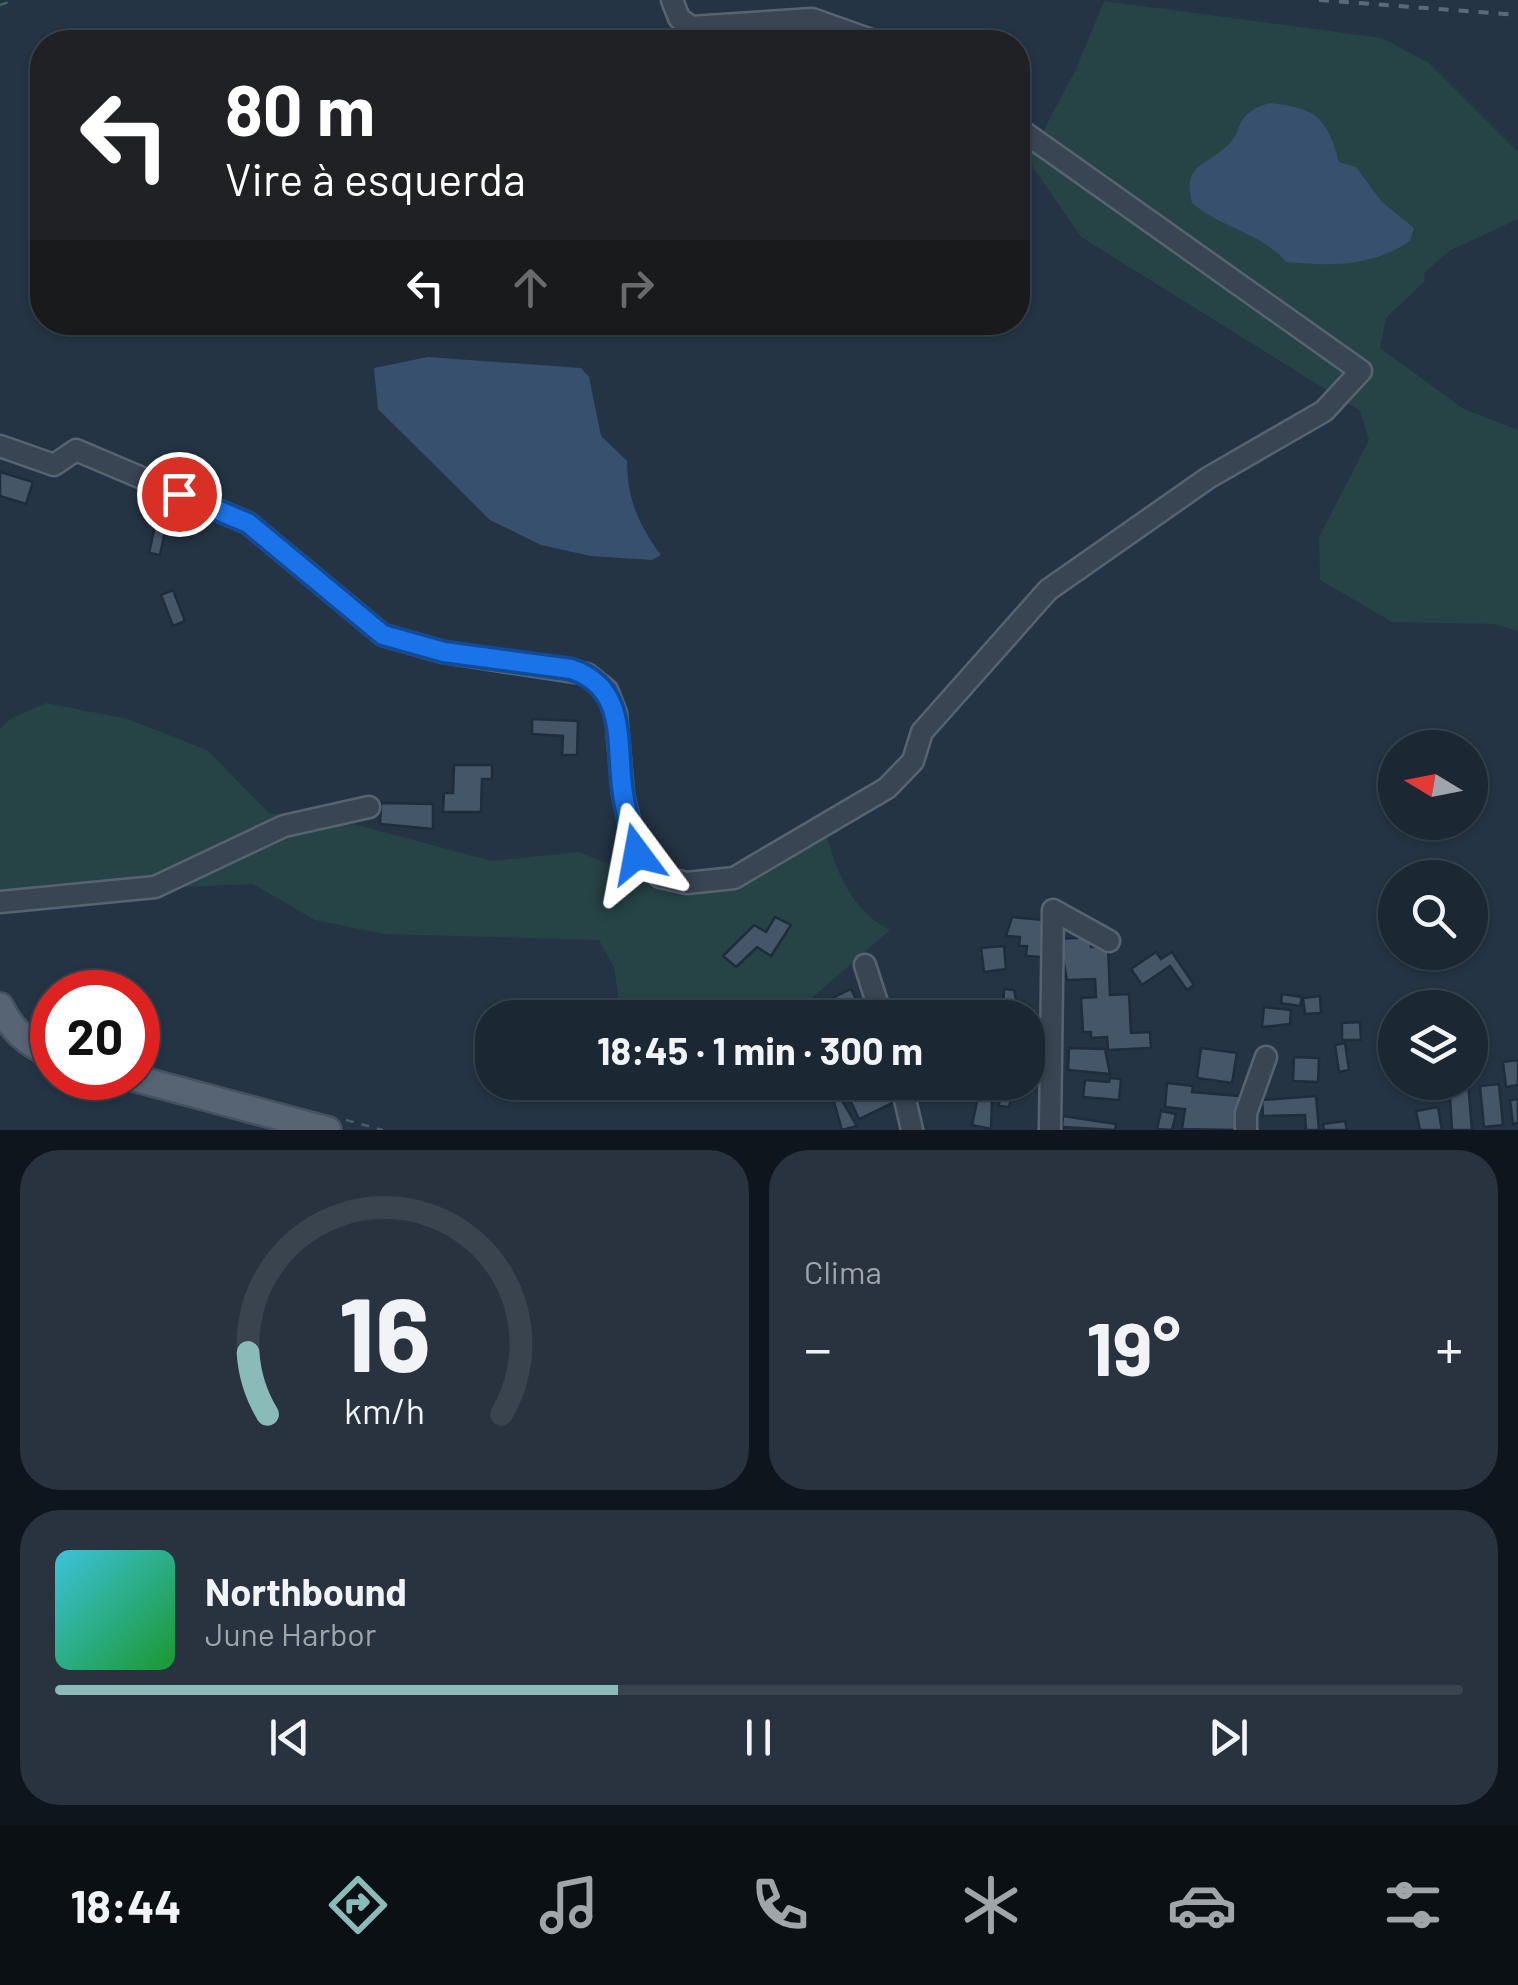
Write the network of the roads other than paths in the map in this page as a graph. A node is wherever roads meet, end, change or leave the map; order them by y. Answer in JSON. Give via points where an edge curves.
{"nodes":[{"id":1,"x":672,"y":0,"type":"edge"},
{"id":2,"x":843,"y":30,"type":"edge"},
{"id":3,"x":1030,"y":137,"type":"edge"},
{"id":4,"x":0,"y":446,"type":"edge"},
{"id":5,"x":368,"y":807,"type":"dead end"},
{"id":6,"x":0,"y":902,"type":"edge"},
{"id":7,"x":1109,"y":941,"type":"dead end"},
{"id":8,"x":864,"y":965,"type":"dead end"},
{"id":9,"x":876,"y":1000,"type":"edge"},
{"id":10,"x":3,"y":1018,"type":"edge"},
{"id":11,"x":30,"y":1042,"type":"edge"},
{"id":12,"x":1266,"y":1057,"type":"dead end"},
{"id":13,"x":160,"y":1085,"type":"edge"},
{"id":14,"x":905,"y":1100,"type":"edge"},
{"id":15,"x":328,"y":1130,"type":"edge"},
{"id":16,"x":912,"y":1130,"type":"edge"},
{"id":17,"x":1050,"y":1130,"type":"edge"},
{"id":18,"x":1246,"y":1130,"type":"edge"}],
"edges":[{"from":1,"to":2,"type":"street","via":[[691,27],[812,19]]},
{"from":3,"to":4,"type":"street","via":[[1361,371],[1324,411],[1208,478],[1048,590],[922,732],[912,760],[887,788],[734,878],[688,884],[645,867],[623,794],[616,713],[607,690],[587,674],[444,652],[383,635],[248,523],[76,450],[54,466]]},
{"from":5,"to":6,"type":"street","via":[[284,826],[154,887]]},
{"from":7,"to":17,"type":"street","via":[[1053,910]]},
{"from":8,"to":9,"type":"street"},
{"from":10,"to":11,"type":"main road"},
{"from":12,"to":18,"type":"street"},
{"from":13,"to":15,"type":"main road"},
{"from":14,"to":16,"type":"street"}]}
